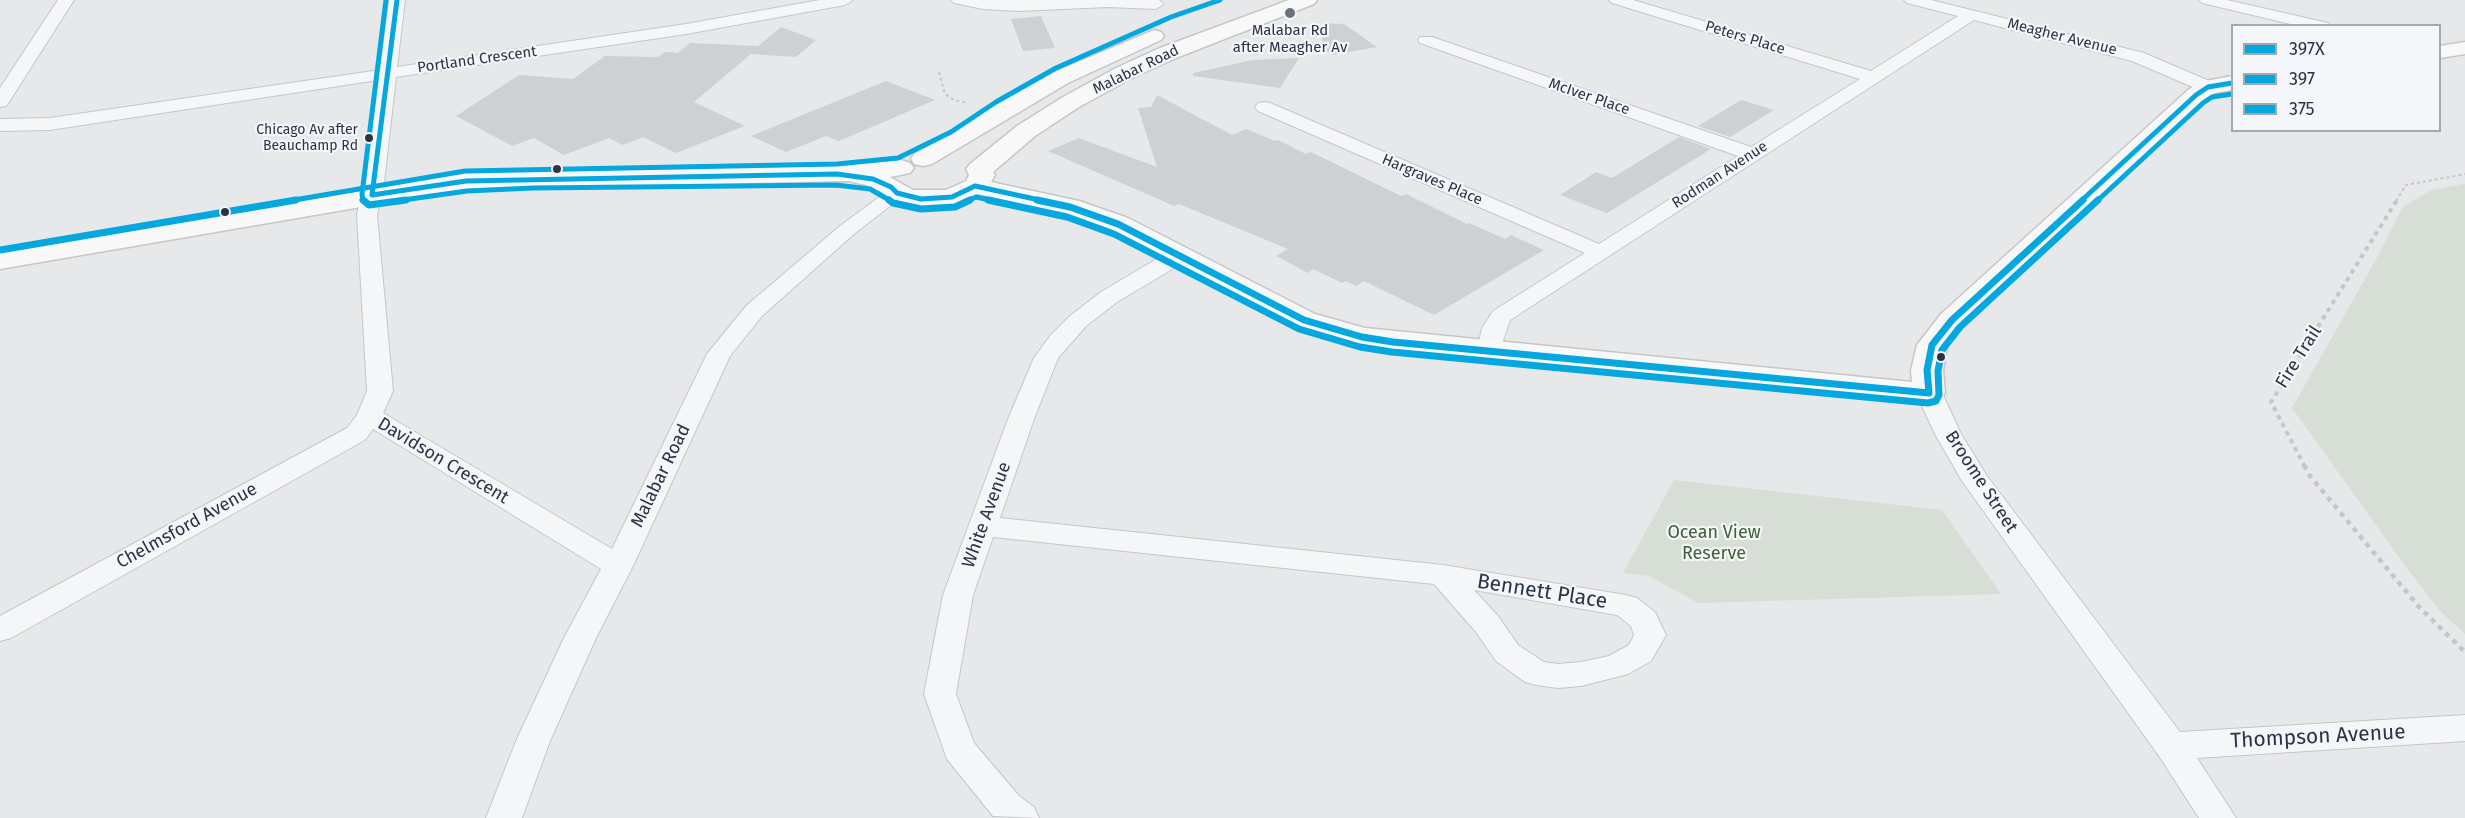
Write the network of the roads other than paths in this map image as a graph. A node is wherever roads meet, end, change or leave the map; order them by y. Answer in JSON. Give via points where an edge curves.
{"nodes":[{"id":1,"x":66,"y":0,"type":"edge"},
{"id":2,"x":397,"y":0,"type":"edge"},
{"id":3,"x":845,"y":0,"type":"edge"},
{"id":4,"x":959,"y":0,"type":"edge"},
{"id":5,"x":1252,"y":0,"type":"edge"},
{"id":6,"x":1307,"y":0,"type":"edge"},
{"id":7,"x":1617,"y":0,"type":"edge"},
{"id":8,"x":1912,"y":0,"type":"edge"},
{"id":9,"x":2207,"y":0,"type":"edge"},
{"id":10,"x":1156,"y":4,"type":"dead end"},
{"id":11,"x":1971,"y":15,"type":"junction"},
{"id":12,"x":2313,"y":24,"type":"edge"},
{"id":13,"x":1426,"y":40,"type":"dead end"},
{"id":14,"x":2465,"y":48,"type":"edge"},
{"id":15,"x":2441,"y":52,"type":"edge"},
{"id":16,"x":387,"y":73,"type":"junction"},
{"id":17,"x":1872,"y":77,"type":"junction"},
{"id":18,"x":2220,"y":85,"type":"edge"},
{"id":19,"x":0,"y":102,"type":"edge"},
{"id":20,"x":1264,"y":107,"type":"dead end"},
{"id":21,"x":0,"y":125,"type":"edge"},
{"id":22,"x":1752,"y":154,"type":"junction"},
{"id":23,"x":903,"y":177,"type":"junction"},
{"id":24,"x":978,"y":178,"type":"junction"},
{"id":25,"x":372,"y":195,"type":"junction"},
{"id":26,"x":1601,"y":252,"type":"junction"},
{"id":27,"x":1178,"y":256,"type":"junction"},
{"id":28,"x":0,"y":261,"type":"edge"},
{"id":29,"x":1489,"y":351,"type":"junction"},
{"id":30,"x":1929,"y":393,"type":"junction"},
{"id":31,"x":369,"y":416,"type":"junction"},
{"id":32,"x":983,"y":526,"type":"junction"},
{"id":33,"x":618,"y":566,"type":"junction"},
{"id":34,"x":1443,"y":575,"type":"junction"},
{"id":35,"x":0,"y":630,"type":"edge"},
{"id":36,"x":2465,"y":728,"type":"edge"},
{"id":37,"x":2171,"y":746,"type":"junction"},
{"id":38,"x":504,"y":818,"type":"edge"},
{"id":39,"x":1021,"y":818,"type":"edge"},
{"id":40,"x":2218,"y":818,"type":"edge"}],
"edges":[{"from":1,"to":19,"type":"street"},
{"from":2,"to":16,"type":"street","name":"Davidson Crescent"},
{"from":3,"to":16,"type":"street","name":"Portland Crescent","via":[[686,29]]},
{"from":4,"to":10,"type":"street","via":[[1019,6]]},
{"from":5,"to":23,"type":"main road","name":"Malabar Road","via":[[1165,31],[1060,78],[1001,111]]},
{"from":6,"to":24,"type":"main road","name":"Malabar Road","via":[[1168,52],[1124,73],[1026,131]]},
{"from":7,"to":17,"type":"street","name":"Peters Place"},
{"from":8,"to":11,"type":"street","name":"Meagher Avenue"},
{"from":9,"to":12,"type":"street"},
{"from":11,"to":17,"type":"street","name":"Rodman Avenue"},
{"from":11,"to":18,"type":"street","name":"Meagher Avenue","via":[[2110,49]]},
{"from":13,"to":22,"type":"street","name":"McIver Place"},
{"from":14,"to":15,"type":"main road"},
{"from":16,"to":21,"type":"street","name":"Portland Crescent","via":[[50,124]]},
{"from":16,"to":25,"type":"street","name":"Davidson Crescent"},
{"from":17,"to":22,"type":"street","name":"Rodman Avenue"},
{"from":18,"to":30,"type":"main road","name":"Broome Street","via":[[2153,132],[1953,320],[1932,345],[1927,370]]},
{"from":20,"to":26,"type":"street","name":"Hargraves Place"},
{"from":22,"to":26,"type":"street","name":"Rodman Avenue"},
{"from":23,"to":24,"type":"main road","via":[[959,158],[976,165]]},
{"from":23,"to":24,"type":"main road","name":"Malabar Road","via":[[921,199],[952,196]]},
{"from":23,"to":25,"type":"main road","via":[[873,179],[837,174],[487,179]]},
{"from":23,"to":33,"type":"street","name":"Malabar Road","via":[[754,311],[719,354]]},
{"from":24,"to":27,"type":"main road","via":[[1118,224]]},
{"from":25,"to":28,"type":"main road"},
{"from":25,"to":31,"type":"street","name":"Davidson Crescent","via":[[367,215],[380,391]]},
{"from":26,"to":29,"type":"street","name":"Rodman Avenue","via":[[1501,316]]},
{"from":27,"to":29,"type":"main road","via":[[1280,309],[1331,329],[1393,342]]},
{"from":27,"to":32,"type":"street","name":"White Avenue","via":[[1109,297],[1058,341],[1046,358],[1021,419]]},
{"from":29,"to":30,"type":"main road"},
{"from":30,"to":37,"type":"street","name":"Broome Street","via":[[1976,481]]},
{"from":31,"to":33,"type":"street","name":"Davidson Crescent"},
{"from":31,"to":35,"type":"street","name":"Chelmsford Avenue","via":[[356,434]]},
{"from":32,"to":34,"type":"street","name":"Bennett Place"},
{"from":32,"to":39,"type":"street","name":"White Avenue","via":[[958,594],[940,694],[959,749],[1006,806]]},
{"from":33,"to":38,"type":"street","name":"Malabar Road","via":[[538,730]]},
{"from":34,"to":34,"type":"street","name":"Bennett Place","via":[[1507,653],[1536,673],[1581,675],[1617,666],[1640,653],[1650,635],[1644,620],[1626,606]]},
{"from":36,"to":37,"type":"street","name":"Thompson Avenue"},
{"from":37,"to":40,"type":"street","name":"Broome Street"}]}
